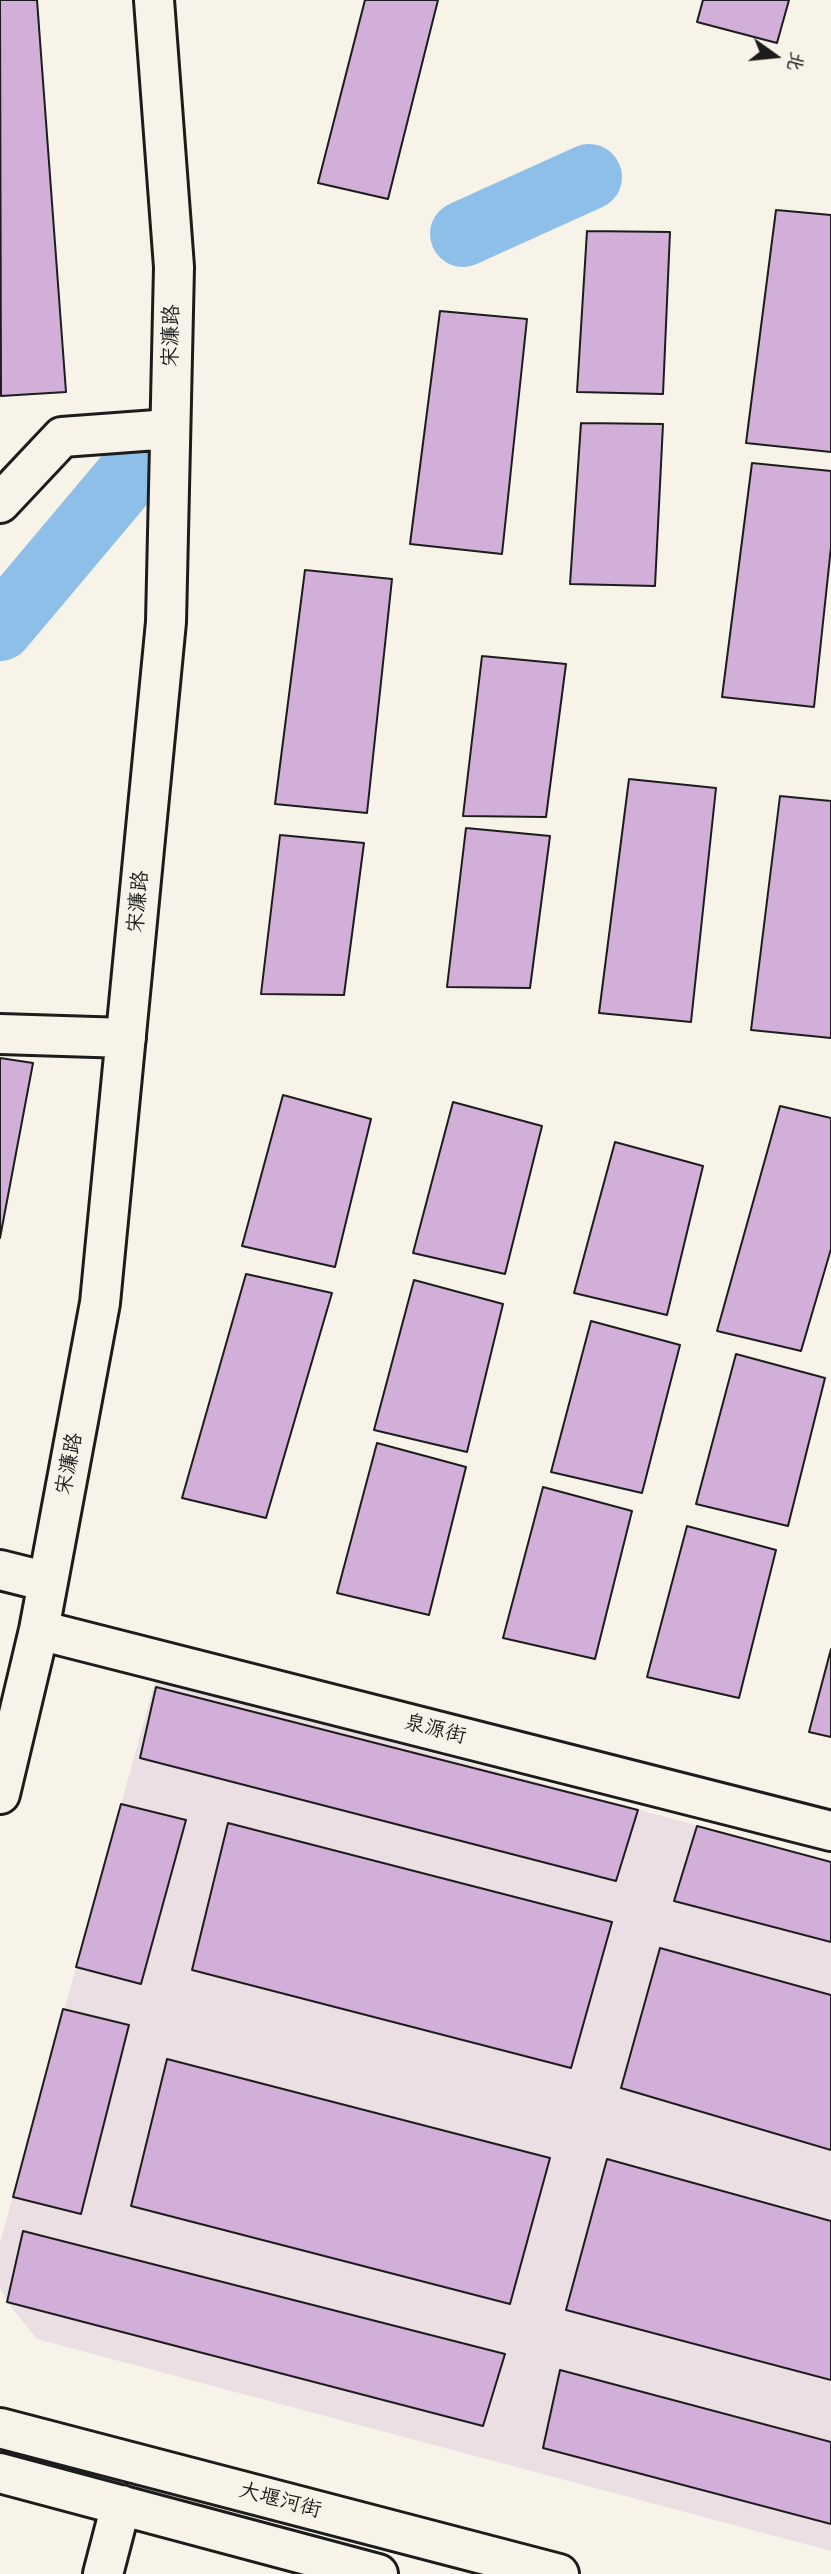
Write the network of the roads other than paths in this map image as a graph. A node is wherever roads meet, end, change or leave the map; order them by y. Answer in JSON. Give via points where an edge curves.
{"nodes":[{"id":1,"x":154,"y":0,"type":"edge"},
{"id":2,"x":170,"y":429,"type":"junction"},
{"id":3,"x":3,"y":490,"type":"edge"},
{"id":4,"x":0,"y":1034,"type":"edge"},
{"id":5,"x":126,"y":1038,"type":"junction"},
{"id":6,"x":0,"y":1570,"type":"edge"},
{"id":7,"x":48,"y":1582,"type":"junction"},
{"id":8,"x":39,"y":1630,"type":"junction"},
{"id":9,"x":0,"y":1794,"type":"edge"},
{"id":10,"x":831,"y":1831,"type":"edge"},
{"id":11,"x":0,"y":2428,"type":"edge"},
{"id":12,"x":0,"y":2473,"type":"edge"},
{"id":13,"x":121,"y":2505,"type":"junction"},
{"id":14,"x":103,"y":2574,"type":"edge"},
{"id":15,"x":377,"y":2574,"type":"edge"},
{"id":16,"x":559,"y":2574,"type":"edge"}],
"edges":[{"from":1,"to":2,"type":"street","name":"宋濂路","via":[[174,268]]},
{"from":2,"to":3,"type":"street","via":[[62,437]]},
{"from":2,"to":5,"type":"street","name":"宋濂路","via":[[166,622]]},
{"from":4,"to":5,"type":"street"},
{"from":5,"to":7,"type":"street","name":"宋濂路","via":[[100,1303]]},
{"from":6,"to":7,"type":"street"},
{"from":7,"to":8,"type":"street","name":"宋濂路"},
{"from":8,"to":9,"type":"street","name":"宋濂路"},
{"from":8,"to":10,"type":"street","name":"泉源街"},
{"from":11,"to":16,"type":"street","name":"大堰河街"},
{"from":12,"to":13,"type":"street"},
{"from":13,"to":14,"type":"street"},
{"from":13,"to":15,"type":"street"}]}
